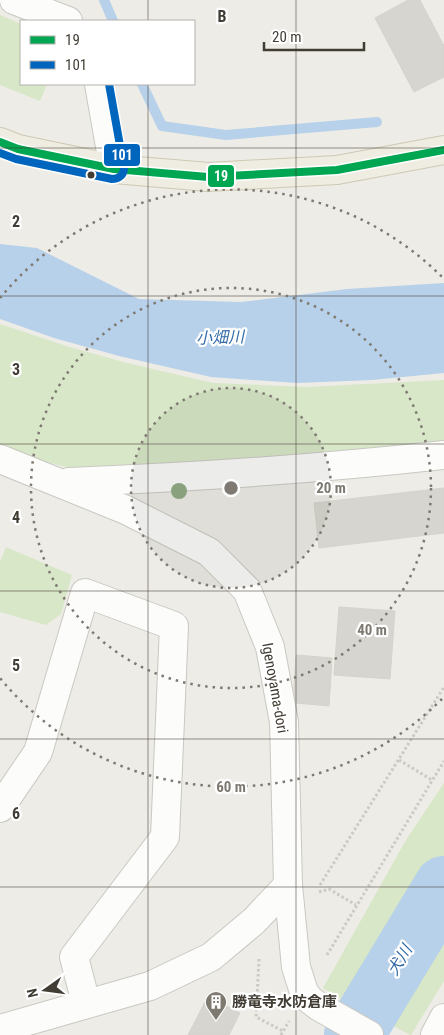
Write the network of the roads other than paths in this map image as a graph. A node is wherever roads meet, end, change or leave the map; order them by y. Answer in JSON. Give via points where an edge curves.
{"nodes":[{"id":1,"x":14,"y":0,"type":"edge"},
{"id":2,"x":71,"y":0,"type":"edge"},
{"id":3,"x":65,"y":20,"type":"edge"},
{"id":4,"x":80,"y":20,"type":"edge"},
{"id":5,"x":99,"y":85,"type":"edge"},
{"id":6,"x":0,"y":142,"type":"edge"},
{"id":7,"x":444,"y":150,"type":"edge"},
{"id":8,"x":114,"y":169,"type":"junction"},
{"id":9,"x":444,"y":455,"type":"edge"},
{"id":10,"x":0,"y":459,"type":"edge"},
{"id":11,"x":58,"y":482,"type":"junction"},
{"id":12,"x":0,"y":808,"type":"edge"},
{"id":13,"x":288,"y":885,"type":"junction"},
{"id":14,"x":86,"y":1004,"type":"junction"},
{"id":15,"x":444,"y":1018,"type":"edge"},
{"id":16,"x":37,"y":1027,"type":"edge"},
{"id":17,"x":0,"y":1029,"type":"edge"},
{"id":18,"x":369,"y":1035,"type":"edge"},
{"id":19,"x":435,"y":1035,"type":"edge"}],
"edges":[{"from":1,"to":3,"type":"street"},
{"from":2,"to":4,"type":"street"},
{"from":5,"to":8,"type":"street"},
{"from":6,"to":8,"type":"main road","via":[[18,149]]},
{"from":7,"to":8,"type":"main road","via":[[337,170],[208,177]]},
{"from":9,"to":11,"type":"street","via":[[196,477]]},
{"from":10,"to":11,"type":"street","name":"Igenoyama-dori"},
{"from":11,"to":13,"type":"street","name":"Igenoyama-dori","via":[[126,510],[209,552],[247,590],[270,647],[284,722]]},
{"from":12,"to":14,"type":"street","via":[[38,752],[86,593],[174,626],[164,837],[74,957]]},
{"from":13,"to":14,"type":"street","via":[[211,958],[150,986]]},
{"from":13,"to":18,"type":"street","name":"Igenoyama-dori","via":[[296,967],[304,992],[318,1006]]},
{"from":14,"to":16,"type":"street"},
{"from":15,"to":19,"type":"street"},
{"from":16,"to":17,"type":"street"}]}
